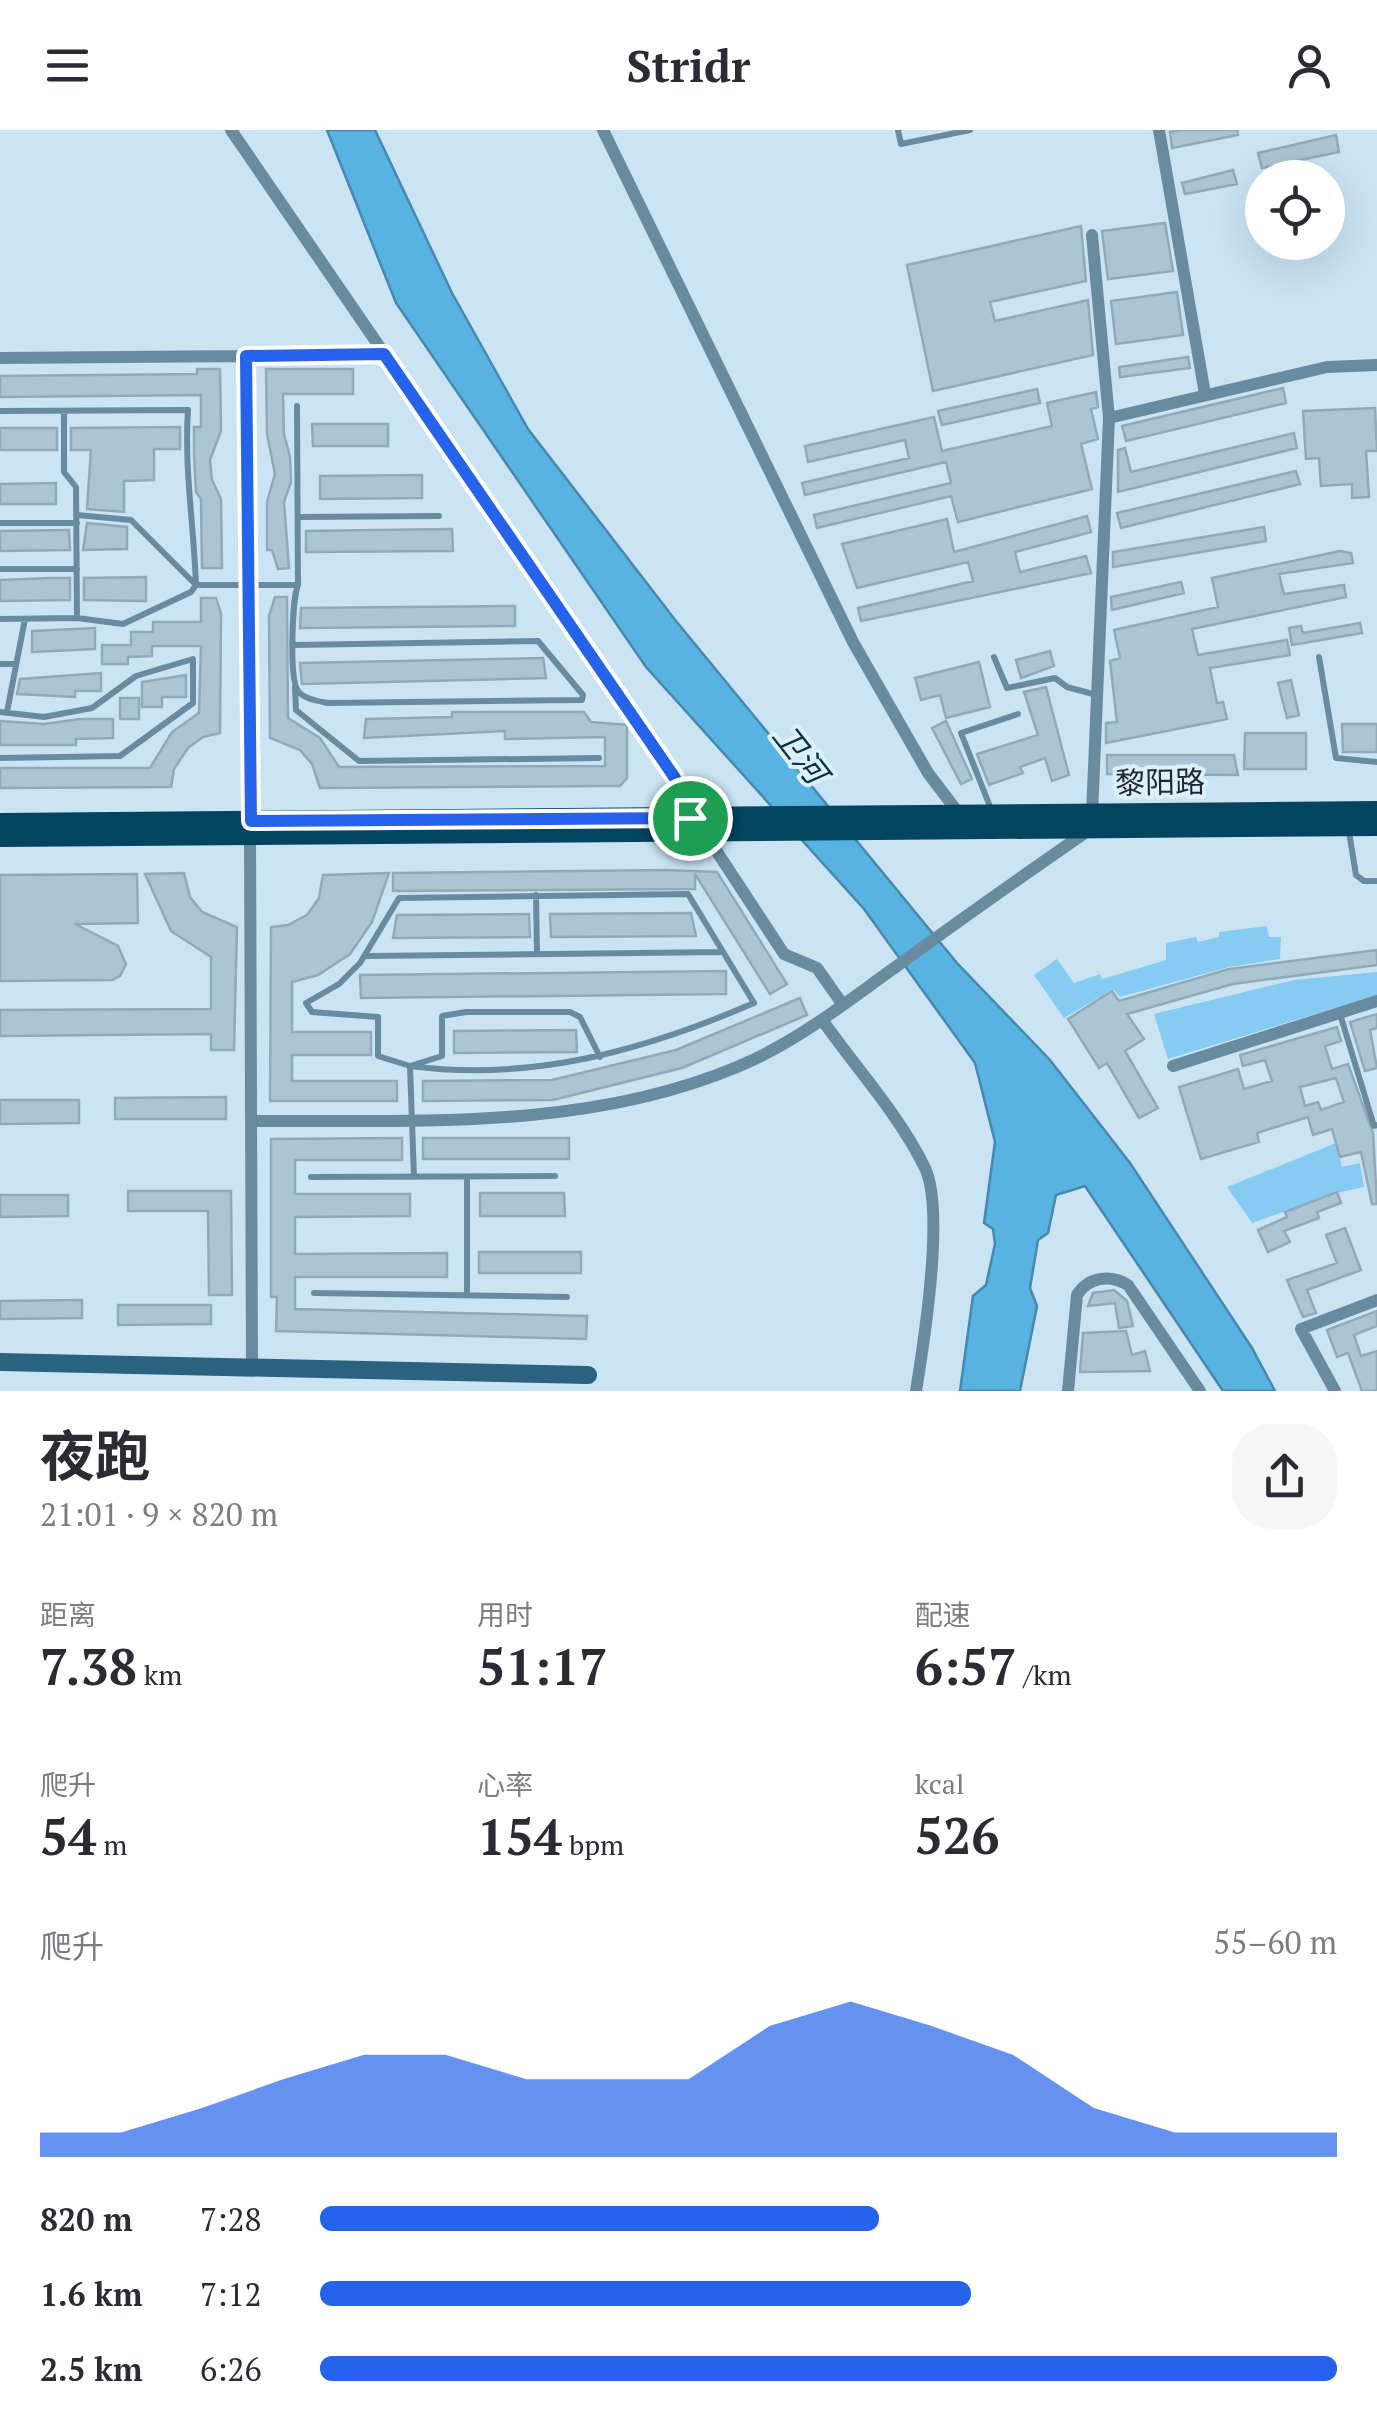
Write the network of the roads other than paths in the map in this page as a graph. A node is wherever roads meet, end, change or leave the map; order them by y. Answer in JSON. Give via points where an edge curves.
{"nodes":[{"id":1,"x":231,"y":130,"type":"edge"},
{"id":2,"x":603,"y":130,"type":"edge"},
{"id":3,"x":898,"y":130,"type":"edge"},
{"id":4,"x":970,"y":130,"type":"edge"},
{"id":5,"x":1159,"y":130,"type":"edge"},
{"id":6,"x":1092,"y":235,"type":"dead end"},
{"id":7,"x":384,"y":354,"type":"junction"},
{"id":8,"x":246,"y":356,"type":"junction"},
{"id":9,"x":0,"y":358,"type":"edge"},
{"id":10,"x":1377,"y":365,"type":"edge"},
{"id":11,"x":1205,"y":394,"type":"junction"},
{"id":12,"x":297,"y":406,"type":"dead end"},
{"id":13,"x":0,"y":411,"type":"edge"},
{"id":14,"x":64,"y":411,"type":"junction"},
{"id":15,"x":1109,"y":418,"type":"junction"},
{"id":16,"x":439,"y":516,"type":"dead end"},
{"id":17,"x":298,"y":517,"type":"junction"},
{"id":18,"x":76,"y":519,"type":"junction"},
{"id":19,"x":0,"y":523,"type":"edge"},
{"id":20,"x":77,"y":568,"type":"junction"},
{"id":21,"x":0,"y":569,"type":"edge"},
{"id":22,"x":196,"y":585,"type":"junction"},
{"id":23,"x":248,"y":585,"type":"junction"},
{"id":24,"x":298,"y":585,"type":"junction"},
{"id":25,"x":77,"y":618,"type":"junction"},
{"id":26,"x":0,"y":619,"type":"edge"},
{"id":27,"x":25,"y":619,"type":"junction"},
{"id":28,"x":294,"y":645,"type":"junction"},
{"id":29,"x":994,"y":657,"type":"dead end"},
{"id":30,"x":1319,"y":657,"type":"dead end"},
{"id":31,"x":0,"y":664,"type":"edge"},
{"id":32,"x":15,"y":664,"type":"junction"},
{"id":33,"x":295,"y":686,"type":"junction"},
{"id":34,"x":1093,"y":694,"type":"junction"},
{"id":35,"x":3,"y":712,"type":"edge"},
{"id":36,"x":1018,"y":714,"type":"dead end"},
{"id":37,"x":0,"y":758,"type":"edge"},
{"id":38,"x":599,"y":758,"type":"dead end"},
{"id":39,"x":1377,"y":762,"type":"edge"},
{"id":40,"x":1377,"y":811,"type":"edge"},
{"id":41,"x":992,"y":815,"type":"junction"},
{"id":42,"x":949,"y":820,"type":"junction"},
{"id":43,"x":1092,"y":821,"type":"junction"},
{"id":44,"x":0,"y":823,"type":"edge"},
{"id":45,"x":704,"y":825,"type":"junction"},
{"id":46,"x":1348,"y":826,"type":"junction"},
{"id":47,"x":1377,"y":826,"type":"edge"},
{"id":48,"x":250,"y":828,"type":"junction"},
{"id":49,"x":0,"y":838,"type":"edge"},
{"id":50,"x":1377,"y":881,"type":"edge"},
{"id":51,"x":536,"y":895,"type":"junction"},
{"id":52,"x":724,"y":952,"type":"junction"},
{"id":53,"x":537,"y":954,"type":"junction"},
{"id":54,"x":364,"y":956,"type":"junction"},
{"id":55,"x":1377,"y":1001,"type":"edge"},
{"id":56,"x":843,"y":1005,"type":"junction"},
{"id":57,"x":1340,"y":1014,"type":"junction"},
{"id":58,"x":823,"y":1022,"type":"junction"},
{"id":59,"x":600,"y":1057,"type":"junction"},
{"id":60,"x":410,"y":1066,"type":"junction"},
{"id":61,"x":1173,"y":1066,"type":"dead end"},
{"id":62,"x":414,"y":1120,"type":"junction"},
{"id":63,"x":251,"y":1121,"type":"junction"},
{"id":64,"x":1377,"y":1125,"type":"edge"},
{"id":65,"x":555,"y":1176,"type":"dead end"},
{"id":66,"x":311,"y":1177,"type":"dead end"},
{"id":67,"x":414,"y":1177,"type":"junction"},
{"id":68,"x":467,"y":1177,"type":"junction"},
{"id":69,"x":314,"y":1294,"type":"dead end"},
{"id":70,"x":467,"y":1296,"type":"junction"},
{"id":71,"x":567,"y":1297,"type":"dead end"},
{"id":72,"x":1377,"y":1300,"type":"edge"},
{"id":73,"x":0,"y":1362,"type":"edge"},
{"id":74,"x":252,"y":1366,"type":"junction"},
{"id":75,"x":588,"y":1376,"type":"dead end"},
{"id":76,"x":916,"y":1391,"type":"edge"},
{"id":77,"x":1068,"y":1391,"type":"edge"},
{"id":78,"x":1200,"y":1391,"type":"edge"},
{"id":79,"x":1335,"y":1391,"type":"edge"}],
"edges":[{"from":1,"to":7,"type":"street"},
{"from":2,"to":42,"type":"street","via":[[853,642]]},
{"from":3,"to":4,"type":"lane","via":[[901,144]]},
{"from":5,"to":11,"type":"street"},
{"from":6,"to":15,"type":"street"},
{"from":7,"to":8,"type":"street"},
{"from":7,"to":45,"type":"street"},
{"from":8,"to":9,"type":"street"},
{"from":8,"to":23,"type":"street"},
{"from":10,"to":11,"type":"street","via":[[1327,366]]},
{"from":11,"to":15,"type":"street"},
{"from":12,"to":17,"type":"lane"},
{"from":13,"to":14,"type":"lane"},
{"from":14,"to":18,"type":"lane","via":[[64,472],[76,487]]},
{"from":14,"to":22,"type":"lane","via":[[188,410],[185,470],[194,511]]},
{"from":15,"to":34,"type":"street"},
{"from":16,"to":17,"type":"lane"},
{"from":17,"to":24,"type":"lane"},
{"from":18,"to":19,"type":"lane"},
{"from":18,"to":20,"type":"lane"},
{"from":18,"to":22,"type":"lane","via":[[131,520]]},
{"from":20,"to":21,"type":"lane"},
{"from":20,"to":25,"type":"lane"},
{"from":22,"to":23,"type":"lane"},
{"from":22,"to":25,"type":"lane","via":[[123,624]]},
{"from":23,"to":24,"type":"lane"},
{"from":23,"to":48,"type":"street"},
{"from":24,"to":28,"type":"lane"},
{"from":25,"to":27,"type":"lane"},
{"from":26,"to":27,"type":"lane"},
{"from":27,"to":32,"type":"lane"},
{"from":28,"to":33,"type":"lane"},
{"from":28,"to":33,"type":"lane","via":[[538,641],[583,695],[328,703]]},
{"from":29,"to":34,"type":"lane","via":[[1007,688],[1056,678]]},
{"from":30,"to":39,"type":"lane","via":[[1336,758]]},
{"from":31,"to":32,"type":"lane"},
{"from":32,"to":35,"type":"lane"},
{"from":33,"to":38,"type":"lane","via":[[296,710],[359,761]]},
{"from":34,"to":43,"type":"street"},
{"from":35,"to":37,"type":"lane","via":[[44,717],[92,708],[136,676],[193,659],[194,704],[120,756]]},
{"from":36,"to":41,"type":"lane","via":[[961,732]]},
{"from":40,"to":43,"type":"main road","name":"黎阳路"},
{"from":41,"to":42,"type":"main road","name":"黎阳路"},
{"from":41,"to":43,"type":"main road","name":"黎阳路"},
{"from":42,"to":43,"type":"main road","name":"黎阳路"},
{"from":42,"to":45,"type":"main road"},
{"from":43,"to":46,"type":"main road","name":"黎阳路"},
{"from":43,"to":56,"type":"street"},
{"from":44,"to":48,"type":"main road"},
{"from":45,"to":48,"type":"main road"},
{"from":45,"to":56,"type":"street","via":[[784,954],[808,960]]},
{"from":46,"to":47,"type":"main road","name":"黎阳路"},
{"from":46,"to":50,"type":"lane","via":[[1356,874],[1364,882]]},
{"from":48,"to":49,"type":"main road"},
{"from":48,"to":63,"type":"street"},
{"from":51,"to":52,"type":"lane","via":[[688,894]]},
{"from":51,"to":53,"type":"lane"},
{"from":51,"to":54,"type":"lane","via":[[399,898]]},
{"from":52,"to":53,"type":"lane"},
{"from":52,"to":59,"type":"lane","via":[[754,1003]]},
{"from":53,"to":54,"type":"lane"},
{"from":54,"to":60,"type":"lane","via":[[339,984],[306,1003],[312,1012],[378,1016],[378,1056]]},
{"from":55,"to":57,"type":"street"},
{"from":56,"to":58,"type":"street"},
{"from":57,"to":61,"type":"street"},
{"from":57,"to":64,"type":"lane"},
{"from":58,"to":62,"type":"street","via":[[736,1068],[681,1086],[573,1110]]},
{"from":58,"to":76,"type":"street","via":[[930,1182],[928,1318]]},
{"from":59,"to":60,"type":"lane","via":[[540,1069]]},
{"from":59,"to":60,"type":"lane","via":[[570,1012],[466,1012],[442,1016],[442,1056]]},
{"from":60,"to":62,"type":"lane"},
{"from":62,"to":63,"type":"street"},
{"from":62,"to":67,"type":"lane"},
{"from":63,"to":74,"type":"street"},
{"from":65,"to":68,"type":"lane"},
{"from":66,"to":67,"type":"lane"},
{"from":67,"to":68,"type":"lane"},
{"from":68,"to":70,"type":"lane"},
{"from":69,"to":70,"type":"lane"},
{"from":70,"to":71,"type":"lane"},
{"from":72,"to":79,"type":"street","via":[[1301,1329]]},
{"from":73,"to":74,"type":"street"},
{"from":74,"to":75,"type":"street"},
{"from":77,"to":78,"type":"street","via":[[1077,1295],[1098,1278],[1128,1285]]}]}
